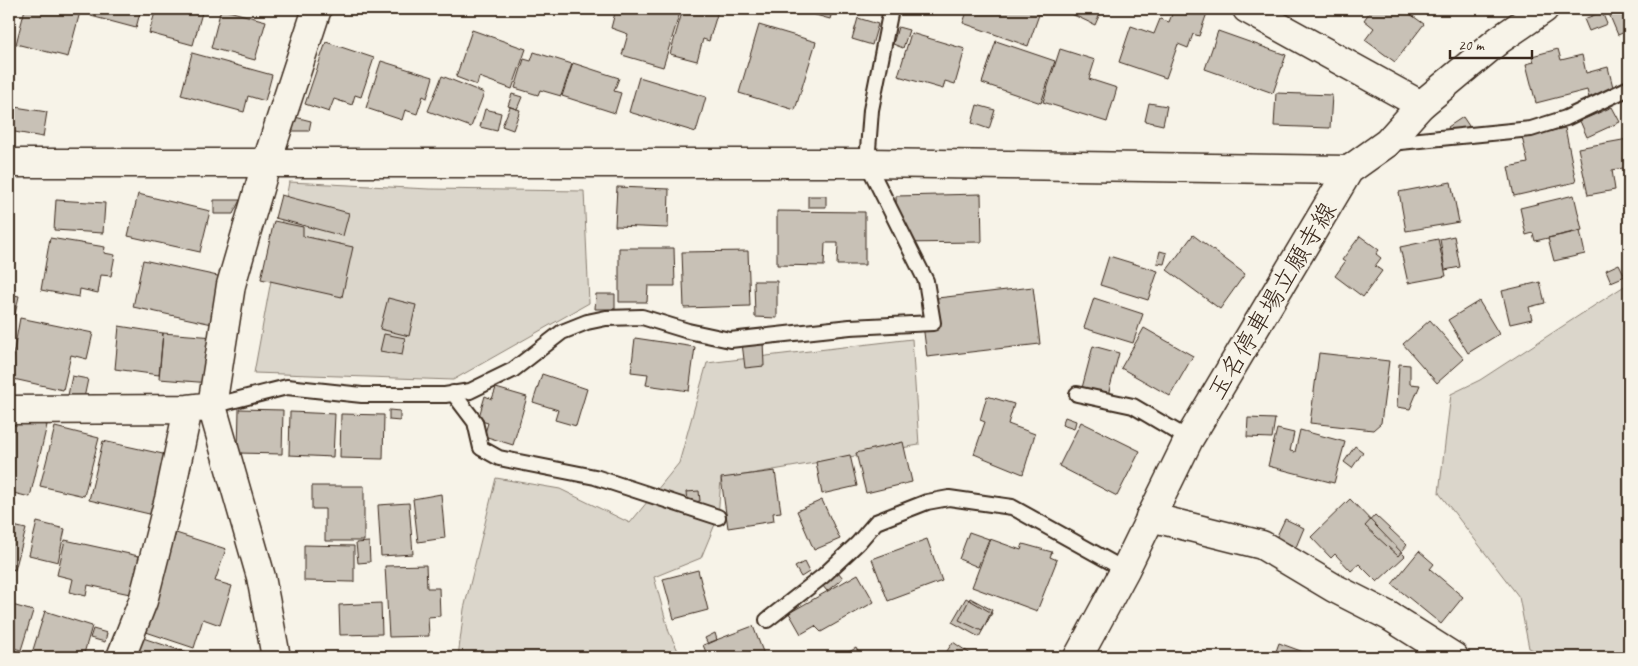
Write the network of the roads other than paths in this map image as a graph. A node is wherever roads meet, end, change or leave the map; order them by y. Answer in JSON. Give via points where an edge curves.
{"nodes":[{"id":1,"x":317,"y":9,"type":"edge"},
{"id":2,"x":892,"y":9,"type":"edge"},
{"id":3,"x":1247,"y":9,"type":"edge"},
{"id":4,"x":1544,"y":9,"type":"edge"},
{"id":5,"x":1629,"y":88,"type":"edge"},
{"id":6,"x":1421,"y":105,"type":"junction"},
{"id":7,"x":1387,"y":143,"type":"junction"},
{"id":8,"x":267,"y":161,"type":"junction"},
{"id":9,"x":9,"y":163,"type":"edge"},
{"id":10,"x":868,"y":163,"type":"junction"},
{"id":11,"x":1350,"y":170,"type":"junction"},
{"id":12,"x":454,"y":393,"type":"junction"},
{"id":13,"x":1077,"y":394,"type":"dead end"},
{"id":14,"x":200,"y":408,"type":"junction"},
{"id":15,"x":9,"y":410,"type":"edge"},
{"id":16,"x":1189,"y":439,"type":"junction"},
{"id":17,"x":718,"y":517,"type":"dead end"},
{"id":18,"x":1150,"y":517,"type":"junction"},
{"id":19,"x":1125,"y":570,"type":"junction"},
{"id":20,"x":767,"y":620,"type":"dead end"},
{"id":21,"x":121,"y":657,"type":"edge"},
{"id":22,"x":276,"y":657,"type":"edge"},
{"id":23,"x":1078,"y":657,"type":"edge"},
{"id":24,"x":1454,"y":657,"type":"edge"}],
"edges":[{"from":1,"to":8,"type":"street"},
{"from":2,"to":10,"type":"lane","via":[[873,102]]},
{"from":3,"to":6,"type":"street"},
{"from":4,"to":6,"type":"street","name":"玉名停車場立願寺線","via":[[1499,40]]},
{"from":5,"to":7,"type":"lane","via":[[1566,118],[1531,129]]},
{"from":6,"to":7,"type":"street","name":"玉名停車場立願寺線"},
{"from":7,"to":11,"type":"street","name":"玉名停車場立願寺線"},
{"from":8,"to":9,"type":"street"},
{"from":8,"to":10,"type":"street"},
{"from":8,"to":14,"type":"street"},
{"from":10,"to":11,"type":"street"},
{"from":10,"to":12,"type":"lane","via":[[926,281],[933,323],[850,327],[730,340],[642,317],[606,318],[562,332],[513,370],[470,391]]},
{"from":11,"to":16,"type":"street","name":"玉名停車場立願寺線"},
{"from":12,"to":14,"type":"lane","via":[[362,395],[287,387]]},
{"from":12,"to":17,"type":"lane","via":[[475,422],[481,448],[498,458],[595,477]]},
{"from":13,"to":16,"type":"lane","via":[[1133,406]]},
{"from":14,"to":15,"type":"street"},
{"from":14,"to":21,"type":"street","via":[[169,499],[143,601]]},
{"from":14,"to":22,"type":"street","via":[[261,577]]},
{"from":16,"to":18,"type":"street","name":"玉名停車場立願寺線"},
{"from":18,"to":19,"type":"street","name":"玉名停車場立願寺線"},
{"from":18,"to":24,"type":"street","via":[[1262,545],[1334,588],[1390,616]]},
{"from":19,"to":20,"type":"lane","via":[[1012,507],[949,498],[927,502],[876,522],[823,576]]},
{"from":19,"to":23,"type":"street","name":"玉名停車場立願寺線"}]}
